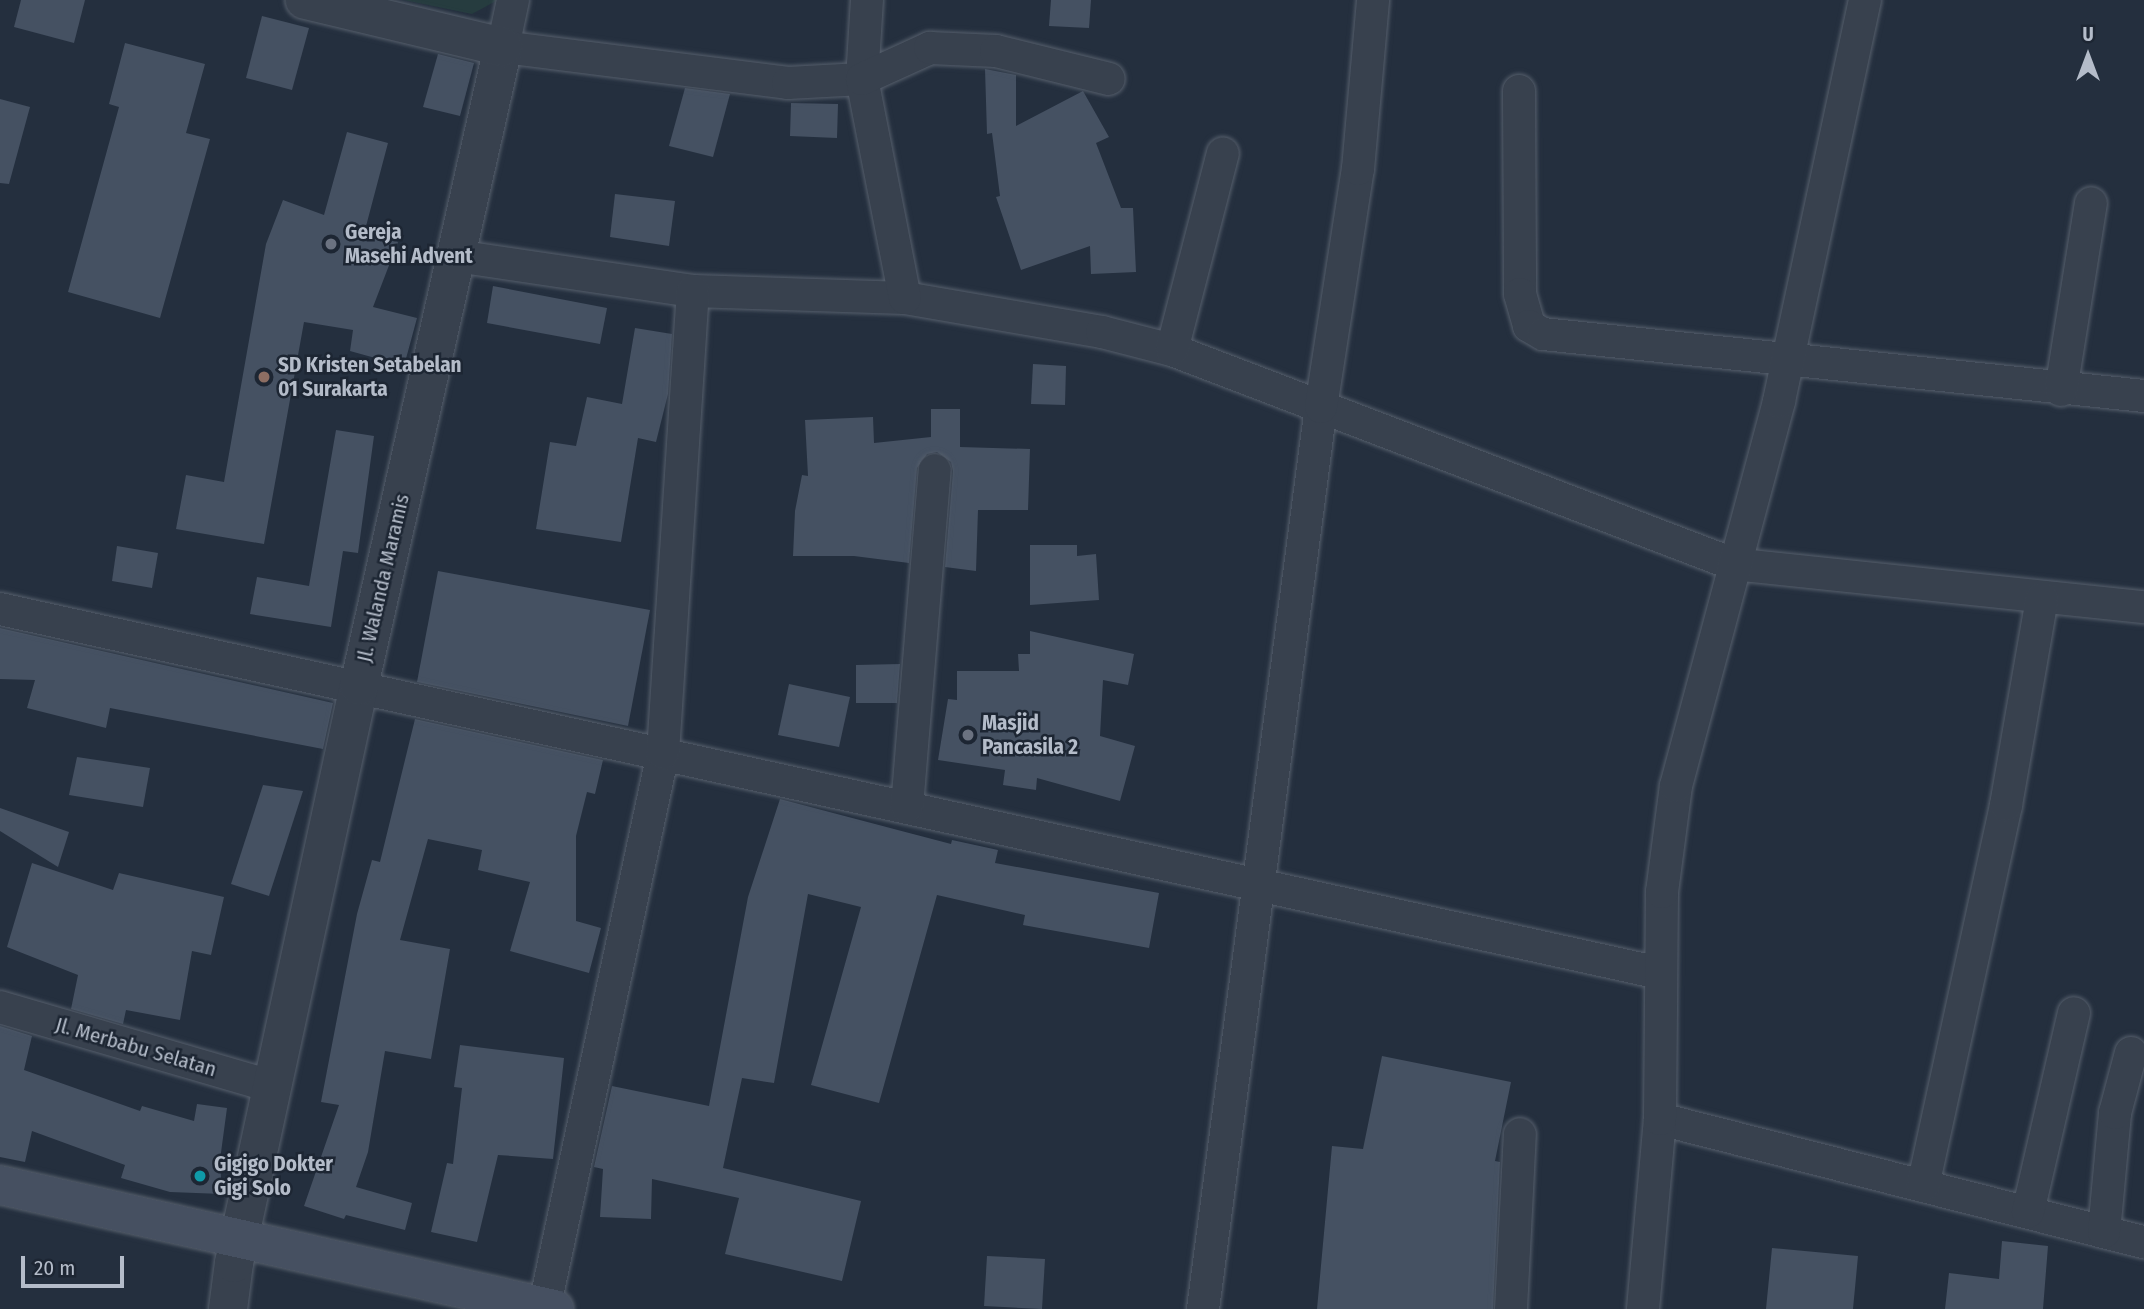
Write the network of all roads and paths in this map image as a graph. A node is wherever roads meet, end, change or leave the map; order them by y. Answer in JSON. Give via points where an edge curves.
{"nodes":[{"id":1,"x":305,"y":0,"type":"edge"},
{"id":2,"x":513,"y":0,"type":"edge"},
{"id":3,"x":867,"y":0,"type":"edge"},
{"id":4,"x":1373,"y":0,"type":"edge"},
{"id":5,"x":1865,"y":0,"type":"edge"},
{"id":6,"x":503,"y":47,"type":"junction"},
{"id":7,"x":862,"y":79,"type":"junction"},
{"id":8,"x":1109,"y":79,"type":"dead end"},
{"id":9,"x":1519,"y":91,"type":"dead end"},
{"id":10,"x":1223,"y":153,"type":"dead end"},
{"id":11,"x":2091,"y":203,"type":"dead end"},
{"id":12,"x":456,"y":256,"type":"junction"},
{"id":13,"x":693,"y":291,"type":"junction"},
{"id":14,"x":905,"y":298,"type":"junction"},
{"id":15,"x":1172,"y":350,"type":"junction"},
{"id":16,"x":1788,"y":356,"type":"junction"},
{"id":17,"x":2061,"y":390,"type":"junction"},
{"id":18,"x":2144,"y":396,"type":"edge"},
{"id":19,"x":1321,"y":407,"type":"junction"},
{"id":20,"x":935,"y":470,"type":"dead end"},
{"id":21,"x":1733,"y":564,"type":"junction"},
{"id":22,"x":2042,"y":598,"type":"junction"},
{"id":23,"x":2144,"y":607,"type":"edge"},
{"id":24,"x":0,"y":609,"type":"edge"},
{"id":25,"x":359,"y":686,"type":"junction"},
{"id":26,"x":663,"y":753,"type":"junction"},
{"id":27,"x":906,"y":807,"type":"junction"},
{"id":28,"x":1260,"y":885,"type":"junction"},
{"id":29,"x":1660,"y":972,"type":"junction"},
{"id":30,"x":0,"y":1007,"type":"edge"},
{"id":31,"x":2074,"y":1013,"type":"dead end"},
{"id":32,"x":2131,"y":1053,"type":"dead end"},
{"id":33,"x":273,"y":1087,"type":"junction"},
{"id":34,"x":1660,"y":1119,"type":"junction"},
{"id":35,"x":1520,"y":1135,"type":"dead end"},
{"id":36,"x":0,"y":1185,"type":"edge"},
{"id":37,"x":1923,"y":1186,"type":"junction"},
{"id":38,"x":2028,"y":1212,"type":"junction"},
{"id":39,"x":2104,"y":1231,"type":"junction"},
{"id":40,"x":240,"y":1240,"type":"junction"},
{"id":41,"x":2144,"y":1242,"type":"edge"},
{"id":42,"x":548,"y":1308,"type":"edge"},
{"id":43,"x":228,"y":1309,"type":"edge"},
{"id":44,"x":1203,"y":1309,"type":"edge"},
{"id":45,"x":1511,"y":1309,"type":"edge"},
{"id":46,"x":1643,"y":1309,"type":"edge"}],
"edges":[{"from":1,"to":6,"type":"street"},
{"from":2,"to":6,"type":"street"},
{"from":3,"to":7,"type":"street"},
{"from":4,"to":19,"type":"street","via":[[1358,169]]},
{"from":5,"to":16,"type":"street"},
{"from":6,"to":7,"type":"street","via":[[731,79],[788,83]]},
{"from":6,"to":12,"type":"street","name":"Jl. Walanda Maramis"},
{"from":7,"to":8,"type":"street","via":[[930,48],[961,48],[996,51]]},
{"from":7,"to":14,"type":"street"},
{"from":9,"to":16,"type":"street","via":[[1520,294],[1530,326],[1563,337]]},
{"from":10,"to":15,"type":"street"},
{"from":11,"to":17,"type":"street"},
{"from":12,"to":13,"type":"street"},
{"from":12,"to":25,"type":"street","name":"Jl. Walanda Maramis"},
{"from":13,"to":14,"type":"street"},
{"from":13,"to":26,"type":"street"},
{"from":14,"to":15,"type":"street","via":[[1037,319]]},
{"from":15,"to":19,"type":"street"},
{"from":16,"to":17,"type":"street"},
{"from":16,"to":21,"type":"street"},
{"from":17,"to":18,"type":"street"},
{"from":19,"to":21,"type":"street"},
{"from":19,"to":28,"type":"street"},
{"from":20,"to":27,"type":"street"},
{"from":21,"to":22,"type":"street"},
{"from":21,"to":29,"type":"street","via":[[1725,615],[1676,786],[1662,892]]},
{"from":22,"to":23,"type":"street"},
{"from":22,"to":37,"type":"street","via":[[2006,805]]},
{"from":24,"to":25,"type":"street"},
{"from":25,"to":26,"type":"street"},
{"from":25,"to":33,"type":"street","name":"Jl. Walanda Maramis"},
{"from":26,"to":27,"type":"street"},
{"from":26,"to":42,"type":"street"},
{"from":27,"to":28,"type":"street"},
{"from":28,"to":29,"type":"street"},
{"from":28,"to":44,"type":"street"},
{"from":29,"to":34,"type":"street"},
{"from":30,"to":33,"type":"street","name":"Jl. Merbabu Selatan"},
{"from":31,"to":38,"type":"street"},
{"from":32,"to":39,"type":"street","via":[[2115,1113]]},
{"from":33,"to":40,"type":"street","name":"Jl. Walanda Maramis"},
{"from":34,"to":37,"type":"street"},
{"from":34,"to":46,"type":"street"},
{"from":35,"to":45,"type":"street"},
{"from":36,"to":40,"type":"main road"},
{"from":37,"to":38,"type":"street"},
{"from":38,"to":39,"type":"street"},
{"from":39,"to":41,"type":"street"},
{"from":40,"to":42,"type":"main road"},
{"from":40,"to":43,"type":"street","name":"Jl. Walanda Maramis"}]}
